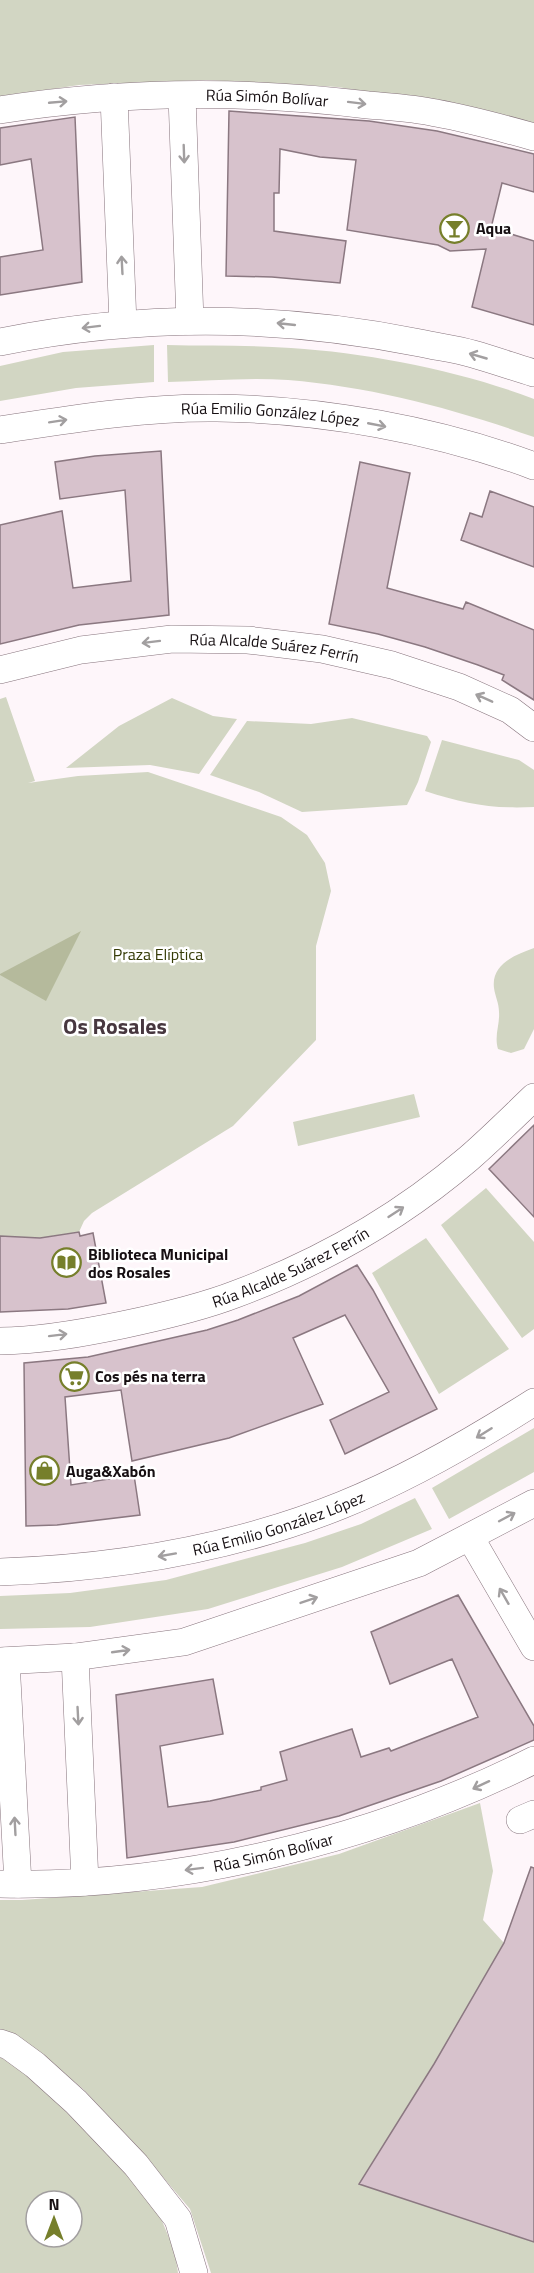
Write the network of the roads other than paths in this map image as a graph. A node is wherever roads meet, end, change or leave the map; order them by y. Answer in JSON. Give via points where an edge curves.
{"nodes":[{"id":1,"x":182,"y":96,"type":"junction"},
{"id":2,"x":114,"y":97,"type":"junction"},
{"id":3,"x":0,"y":110,"type":"edge"},
{"id":4,"x":534,"y":137,"type":"edge"},
{"id":5,"x":190,"y":321,"type":"junction"},
{"id":6,"x":123,"y":324,"type":"junction"},
{"id":7,"x":0,"y":342,"type":"edge"},
{"id":8,"x":534,"y":373,"type":"edge"},
{"id":9,"x":0,"y":430,"type":"edge"},
{"id":10,"x":534,"y":466,"type":"edge"},
{"id":11,"x":0,"y":670,"type":"edge"},
{"id":12,"x":534,"y":728,"type":"edge"},
{"id":13,"x":534,"y":1097,"type":"edge"},
{"id":14,"x":0,"y":1341,"type":"edge"},
{"id":15,"x":534,"y":1402,"type":"edge"},
{"id":16,"x":534,"y":1504,"type":"edge"},
{"id":17,"x":470,"y":1537,"type":"junction"},
{"id":18,"x":0,"y":1572,"type":"edge"},
{"id":19,"x":534,"y":1647,"type":"edge"},
{"id":20,"x":75,"y":1657,"type":"junction"},
{"id":21,"x":3,"y":1661,"type":"edge"},
{"id":22,"x":534,"y":1760,"type":"edge"},
{"id":23,"x":85,"y":1882,"type":"junction"},
{"id":24,"x":9,"y":1884,"type":"edge"},
{"id":25,"x":0,"y":2043,"type":"edge"},
{"id":26,"x":194,"y":2273,"type":"edge"}],
"edges":[{"from":1,"to":2,"type":"street","name":"Rúa Simón Bolívar"},
{"from":1,"to":4,"type":"street","name":"Rúa Simón Bolívar","one_way":true,"via":[[339,101],[435,112]]},
{"from":1,"to":5,"type":"street","one_way":true},
{"from":3,"to":2,"type":"street","name":"Rúa Simón Bolívar","one_way":true},
{"from":6,"to":2,"type":"street","one_way":true},
{"from":5,"to":6,"type":"street"},
{"from":8,"to":5,"type":"street","one_way":true,"via":[[472,354],[374,334],[271,323]]},
{"from":6,"to":7,"type":"street","one_way":true},
{"from":9,"to":10,"type":"street","name":"Rúa Emilio González López","one_way":true,"via":[[160,410],[270,410],[338,417],[410,431]]},
{"from":12,"to":11,"type":"street","name":"Rúa Alcalde Suárez Ferrín","one_way":true,"via":[[510,710],[459,687],[392,665],[248,640],[172,639],[92,648]]},
{"from":14,"to":13,"type":"street","name":"Rúa Alcalde Suárez Ferrín","one_way":true,"via":[[96,1330],[148,1319],[235,1295],[279,1276],[355,1238],[410,1202],[467,1160]]},
{"from":15,"to":18,"type":"street","name":"Rúa Emilio González López","one_way":true,"via":[[416,1470],[342,1505],[297,1521],[212,1547],[112,1564]]},
{"from":17,"to":16,"type":"street","one_way":true},
{"from":19,"to":17,"type":"street","one_way":true},
{"from":20,"to":17,"type":"street","one_way":true,"via":[[184,1642],[419,1563]]},
{"from":20,"to":21,"type":"street"},
{"from":20,"to":23,"type":"street","one_way":true},
{"from":24,"to":21,"type":"street","one_way":true},
{"from":22,"to":23,"type":"street","name":"Rúa Simón Bolívar","one_way":true,"via":[[448,1798],[284,1851],[217,1867]]},
{"from":23,"to":24,"type":"street","name":"Rúa Simón Bolívar"},
{"from":25,"to":26,"type":"street","via":[[35,2065],[61,2088],[136,2164],[178,2219]]}]}
